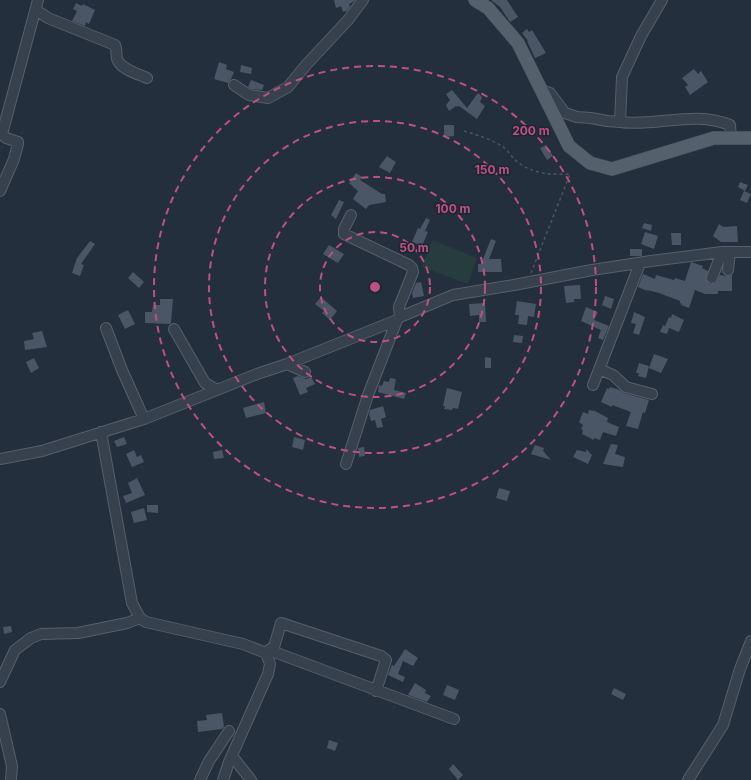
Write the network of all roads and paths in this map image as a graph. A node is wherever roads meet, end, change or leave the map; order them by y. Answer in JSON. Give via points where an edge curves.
{"nodes":[{"id":1,"x":363,"y":0,"type":"edge"},
{"id":2,"x":476,"y":0,"type":"edge"},
{"id":3,"x":662,"y":0,"type":"edge"},
{"id":4,"x":37,"y":5,"type":"edge"},
{"id":5,"x":147,"y":78,"type":"dead end"},
{"id":6,"x":234,"y":85,"type":"dead end"},
{"id":7,"x":541,"y":90,"type":"junction"},
{"id":8,"x":620,"y":122,"type":"junction"},
{"id":9,"x":464,"y":131,"type":"dead end"},
{"id":10,"x":751,"y":138,"type":"edge"},
{"id":11,"x":731,"y":139,"type":"junction"},
{"id":12,"x":0,"y":191,"type":"edge"},
{"id":13,"x":351,"y":215,"type":"dead end"},
{"id":14,"x":726,"y":252,"type":"junction"},
{"id":15,"x":751,"y":252,"type":"edge"},
{"id":16,"x":639,"y":263,"type":"junction"},
{"id":17,"x":728,"y":270,"type":"dead end"},
{"id":18,"x":712,"y":278,"type":"dead end"},
{"id":19,"x":528,"y":282,"type":"junction"},
{"id":20,"x":398,"y":318,"type":"junction"},
{"id":21,"x":106,"y":328,"type":"dead end"},
{"id":22,"x":174,"y":329,"type":"dead end"},
{"id":23,"x":287,"y":364,"type":"junction"},
{"id":24,"x":599,"y":369,"type":"junction"},
{"id":25,"x":305,"y":372,"type":"dead end"},
{"id":26,"x":593,"y":385,"type":"dead end"},
{"id":27,"x":217,"y":390,"type":"junction"},
{"id":28,"x":652,"y":394,"type":"dead end"},
{"id":29,"x":144,"y":419,"type":"junction"},
{"id":30,"x":100,"y":432,"type":"junction"},
{"id":31,"x":0,"y":459,"type":"edge"},
{"id":32,"x":346,"y":464,"type":"dead end"},
{"id":33,"x":140,"y":618,"type":"junction"},
{"id":34,"x":751,"y":641,"type":"edge"},
{"id":35,"x":267,"y":651,"type":"junction"},
{"id":36,"x":0,"y":682,"type":"edge"},
{"id":37,"x":376,"y":690,"type":"junction"},
{"id":38,"x":0,"y":714,"type":"edge"},
{"id":39,"x":454,"y":719,"type":"dead end"},
{"id":40,"x":229,"y":730,"type":"dead end"},
{"id":41,"x":232,"y":756,"type":"junction"},
{"id":42,"x":11,"y":780,"type":"edge"},
{"id":43,"x":200,"y":780,"type":"edge"},
{"id":44,"x":223,"y":780,"type":"edge"},
{"id":45,"x":251,"y":780,"type":"edge"},
{"id":46,"x":688,"y":780,"type":"edge"}],
"edges":[{"from":1,"to":6,"type":"street","via":[[288,87],[268,98],[249,95]]},
{"from":2,"to":7,"type":"main road","via":[[488,8],[518,43]]},
{"from":3,"to":8,"type":"street","via":[[641,36],[622,77]]},
{"from":4,"to":5,"type":"street","via":[[48,18],[115,45],[118,62],[124,68]]},
{"from":4,"to":12,"type":"street","via":[[2,134],[18,144]]},
{"from":7,"to":8,"type":"street","via":[[550,93],[565,113],[577,118]]},
{"from":7,"to":11,"type":"main road","via":[[569,146],[590,163],[612,169],[714,138]]},
{"from":8,"to":11,"type":"street","via":[[633,124],[688,119],[720,120],[730,125]]},
{"from":9,"to":19,"type":"path","via":[[504,146],[515,160],[532,170],[543,174],[570,174]]},
{"from":10,"to":11,"type":"main road"},
{"from":13,"to":20,"type":"street","via":[[344,234],[412,268],[413,272],[399,307]]},
{"from":14,"to":15,"type":"street"},
{"from":14,"to":16,"type":"street"},
{"from":14,"to":17,"type":"street"},
{"from":14,"to":18,"type":"street"},
{"from":16,"to":19,"type":"street"},
{"from":16,"to":24,"type":"street"},
{"from":19,"to":20,"type":"street","via":[[453,295]]},
{"from":20,"to":23,"type":"street"},
{"from":20,"to":32,"type":"street","via":[[368,395]]},
{"from":21,"to":29,"type":"street"},
{"from":22,"to":27,"type":"street","via":[[205,383]]},
{"from":23,"to":25,"type":"street"},
{"from":23,"to":27,"type":"street"},
{"from":24,"to":26,"type":"street"},
{"from":24,"to":28,"type":"street","via":[[613,375],[626,387]]},
{"from":27,"to":29,"type":"street"},
{"from":29,"to":30,"type":"street"},
{"from":30,"to":31,"type":"street","via":[[42,451]]},
{"from":30,"to":33,"type":"street","via":[[132,603]]},
{"from":33,"to":35,"type":"street","via":[[146,622]]},
{"from":33,"to":36,"type":"street","via":[[127,623],[78,632],[41,634],[31,638],[15,650]]},
{"from":34,"to":46,"type":"street","via":[[723,725]]},
{"from":35,"to":37,"type":"street"},
{"from":35,"to":37,"type":"street","via":[[274,648],[281,623],[380,656],[386,660]]},
{"from":35,"to":41,"type":"street","via":[[270,664],[268,674]]},
{"from":37,"to":39,"type":"street"},
{"from":38,"to":42,"type":"street","via":[[12,766]]},
{"from":40,"to":43,"type":"street"},
{"from":41,"to":44,"type":"street"},
{"from":41,"to":45,"type":"street"}]}
